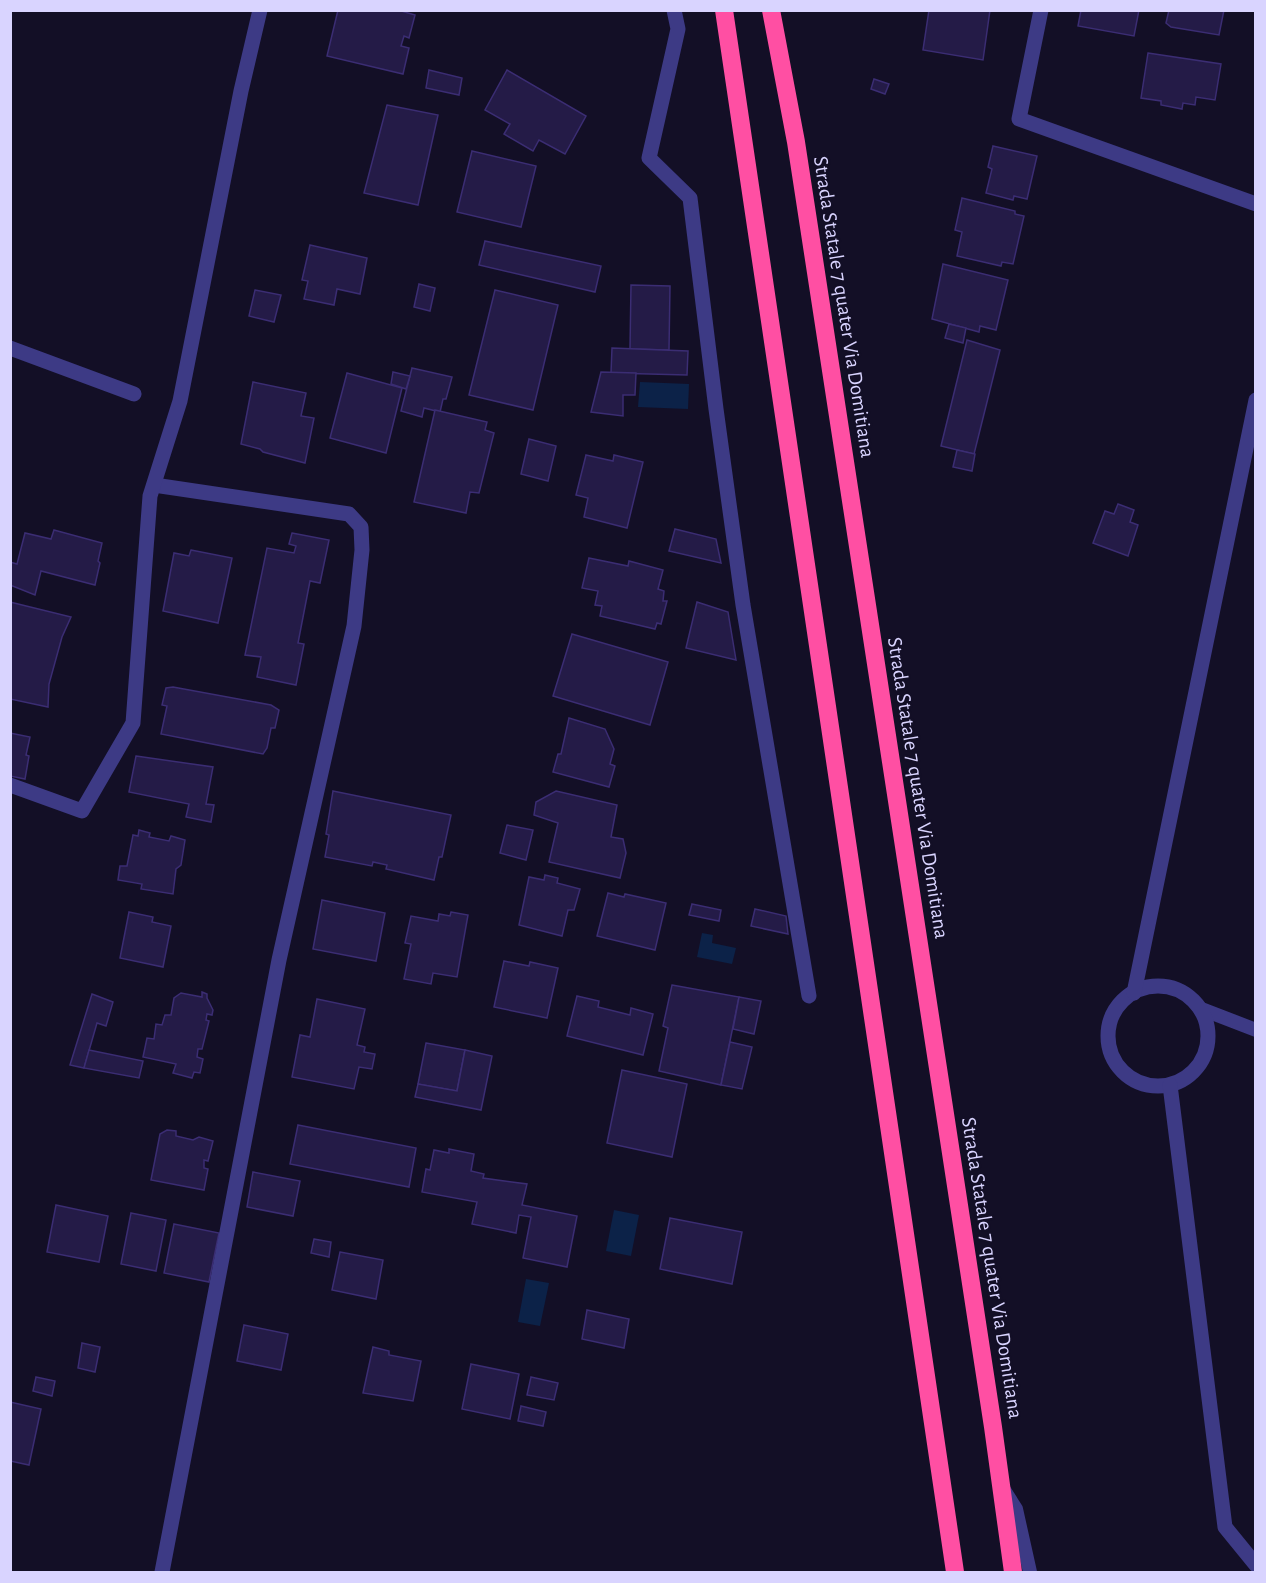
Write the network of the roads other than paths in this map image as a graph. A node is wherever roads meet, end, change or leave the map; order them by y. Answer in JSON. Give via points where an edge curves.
{"nodes":[{"id":1,"x":260,"y":10,"type":"edge"},
{"id":2,"x":674,"y":10,"type":"edge"},
{"id":3,"x":724,"y":10,"type":"edge"},
{"id":4,"x":771,"y":10,"type":"edge"},
{"id":5,"x":1041,"y":10,"type":"edge"},
{"id":6,"x":1256,"y":204,"type":"edge"},
{"id":7,"x":10,"y":348,"type":"edge"},
{"id":8,"x":134,"y":394,"type":"dead end"},
{"id":9,"x":1256,"y":400,"type":"edge"},
{"id":10,"x":154,"y":485,"type":"junction"},
{"id":11,"x":10,"y":785,"type":"edge"},
{"id":12,"x":1134,"y":993,"type":"junction"},
{"id":13,"x":808,"y":996,"type":"dead end"},
{"id":14,"x":1198,"y":1008,"type":"junction"},
{"id":15,"x":1256,"y":1030,"type":"edge"},
{"id":16,"x":1170,"y":1085,"type":"junction"},
{"id":17,"x":1001,"y":1485,"type":"junction"},
{"id":18,"x":1256,"y":1565,"type":"edge"},
{"id":19,"x":162,"y":1572,"type":"edge"},
{"id":20,"x":955,"y":1572,"type":"edge"},
{"id":21,"x":1013,"y":1572,"type":"edge"},
{"id":22,"x":1030,"y":1572,"type":"edge"}],
"edges":[{"from":1,"to":10,"type":"street","via":[[180,401]]},
{"from":2,"to":13,"type":"street","via":[[678,29],[650,158],[690,198],[743,605]]},
{"from":3,"to":20,"type":"highway"},
{"from":4,"to":17,"type":"highway","name":"Strada Statale 7 quater Via Domitiana","via":[[799,165]]},
{"from":5,"to":6,"type":"street","via":[[1019,119]]},
{"from":7,"to":8,"type":"street"},
{"from":9,"to":12,"type":"street"},
{"from":10,"to":11,"type":"street","via":[[150,496],[133,723],[82,811]]},
{"from":10,"to":19,"type":"street","via":[[349,514],[360,527],[362,550],[354,626],[279,960]]},
{"from":12,"to":14,"type":"street","via":[[1162,986],[1188,997]]},
{"from":12,"to":16,"type":"street","via":[[1121,1002],[1112,1016],[1108,1047],[1125,1075],[1147,1085]]},
{"from":14,"to":15,"type":"lane"},
{"from":14,"to":16,"type":"street","via":[[1206,1022],[1205,1053],[1197,1068]]},
{"from":16,"to":18,"type":"street","via":[[1225,1527]]},
{"from":17,"to":21,"type":"highway","name":"Strada Statale 7 quater Via Domitiana"},
{"from":17,"to":22,"type":"lane","via":[[1017,1509]]}]}
